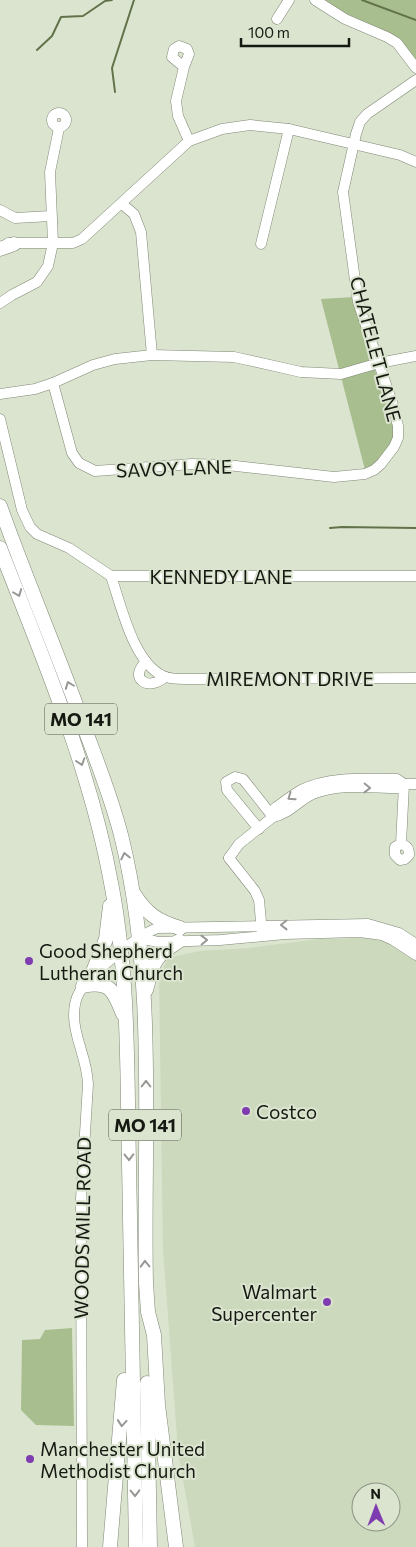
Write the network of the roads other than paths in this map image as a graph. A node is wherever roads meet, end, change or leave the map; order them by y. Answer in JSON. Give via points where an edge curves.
{"nodes":[{"id":1,"x":288,"y":0,"type":"edge"},
{"id":2,"x":315,"y":0,"type":"edge"},
{"id":3,"x":277,"y":19,"type":"dead end"},
{"id":4,"x":184,"y":67,"type":"dead end"},
{"id":5,"x":416,"y":68,"type":"edge"},
{"id":6,"x":416,"y":80,"type":"edge"},
{"id":7,"x":58,"y":128,"type":"dead end"},
{"id":8,"x":289,"y":129,"type":"junction"},
{"id":9,"x":189,"y":141,"type":"junction"},
{"id":10,"x":354,"y":144,"type":"junction"},
{"id":11,"x":416,"y":162,"type":"edge"},
{"id":12,"x":122,"y":204,"type":"junction"},
{"id":13,"x":0,"y":210,"type":"edge"},
{"id":14,"x":51,"y":216,"type":"junction"},
{"id":15,"x":0,"y":239,"type":"edge"},
{"id":16,"x":52,"y":243,"type":"junction"},
{"id":17,"x":7,"y":244,"type":"edge"},
{"id":18,"x":261,"y":244,"type":"dead end"},
{"id":19,"x":0,"y":249,"type":"edge"},
{"id":20,"x":0,"y":303,"type":"edge"},
{"id":21,"x":152,"y":355,"type":"junction"},
{"id":22,"x":416,"y":356,"type":"edge"},
{"id":23,"x":379,"y":363,"type":"junction"},
{"id":24,"x":53,"y":384,"type":"junction"},
{"id":25,"x":0,"y":394,"type":"edge"},
{"id":26,"x":0,"y":419,"type":"edge"},
{"id":27,"x":381,"y":464,"type":"joint"},
{"id":28,"x":0,"y":506,"type":"edge"},
{"id":29,"x":0,"y":548,"type":"edge"},
{"id":30,"x":110,"y":576,"type":"junction"},
{"id":31,"x":416,"y":576,"type":"edge"},
{"id":32,"x":146,"y":662,"type":"junction"},
{"id":33,"x":165,"y":677,"type":"junction"},
{"id":34,"x":416,"y":678,"type":"edge"},
{"id":35,"x":404,"y":784,"type":"junction"},
{"id":36,"x":416,"y":784,"type":"edge"},
{"id":37,"x":273,"y":817,"type":"junction"},
{"id":38,"x":259,"y":829,"type":"junction"},
{"id":39,"x":401,"y":844,"type":"dead end"},
{"id":40,"x":112,"y":888,"type":"junction"},
{"id":41,"x":132,"y":891,"type":"junction"},
{"id":42,"x":118,"y":926,"type":"junction"},
{"id":43,"x":262,"y":931,"type":"junction"},
{"id":44,"x":179,"y":934,"type":"junction"},
{"id":45,"x":139,"y":938,"type":"junction"},
{"id":46,"x":416,"y":944,"type":"edge"},
{"id":47,"x":122,"y":951,"type":"junction"},
{"id":48,"x":416,"y":955,"type":"edge"},
{"id":49,"x":87,"y":983,"type":"junction"},
{"id":50,"x":144,"y":998,"type":"junction"},
{"id":51,"x":126,"y":1021,"type":"junction"},
{"id":52,"x":131,"y":1305,"type":"junction"},
{"id":53,"x":148,"y":1312,"type":"junction"},
{"id":54,"x":82,"y":1547,"type":"edge"},
{"id":55,"x":110,"y":1547,"type":"edge"},
{"id":56,"x":136,"y":1547,"type":"edge"},
{"id":57,"x":150,"y":1547,"type":"edge"},
{"id":58,"x":176,"y":1547,"type":"edge"}],
"edges":[{"from":1,"to":3,"type":"street"},
{"from":2,"to":5,"type":"street","via":[[345,19],[397,43]]},
{"from":4,"to":9,"type":"street","via":[[176,108]]},
{"from":6,"to":10,"type":"street","name":"CHATELET LANE","via":[[367,114],[358,128]]},
{"from":7,"to":14,"type":"street","via":[[50,172]]},
{"from":8,"to":9,"type":"street","via":[[242,125]]},
{"from":8,"to":10,"type":"street"},
{"from":8,"to":18,"type":"street"},
{"from":9,"to":12,"type":"street"},
{"from":10,"to":11,"type":"street"},
{"from":10,"to":23,"type":"street","name":"CHATELET LANE","via":[[343,192],[358,302]]},
{"from":12,"to":16,"type":"street","via":[[82,239],[73,243]]},
{"from":12,"to":21,"type":"street","via":[[134,214],[141,232]]},
{"from":13,"to":14,"type":"street","via":[[15,218]]},
{"from":14,"to":16,"type":"street"},
{"from":15,"to":17,"type":"highway"},
{"from":16,"to":17,"type":"street"},
{"from":16,"to":20,"type":"street","via":[[48,266],[37,282]]},
{"from":17,"to":19,"type":"highway"},
{"from":21,"to":23,"type":"street","via":[[234,357],[301,372],[333,374]]},
{"from":21,"to":24,"type":"street","via":[[93,365]]},
{"from":22,"to":23,"type":"street"},
{"from":23,"to":27,"type":"street","name":"CHATELET LANE","via":[[398,426],[394,447]]},
{"from":24,"to":25,"type":"street"},
{"from":24,"to":27,"type":"street","name":"SAVOY LANE","via":[[72,453],[79,463],[95,471],[209,464],[334,477],[365,474]]},
{"from":26,"to":30,"type":"street","via":[[22,510],[30,527]]},
{"from":41,"to":28,"type":"highway","number":"MO 141","one_way":true,"via":[[122,838],[103,780]]},
{"from":29,"to":40,"type":"highway","number":"MO 141","one_way":true,"via":[[73,738],[96,813]]},
{"from":30,"to":31,"type":"street","name":"KENNEDY LANE"},
{"from":30,"to":32,"type":"street","via":[[134,642]]},
{"from":32,"to":33,"type":"street"},
{"from":32,"to":33,"type":"street","name":"MIREMONT DRIVE","via":[[139,670],[142,681],[154,684]]},
{"from":33,"to":34,"type":"street","name":"MIREMONT DRIVE"},
{"from":35,"to":36,"type":"street"},
{"from":35,"to":37,"type":"street","via":[[397,779],[344,779],[318,784],[298,792],[275,808]]},
{"from":35,"to":39,"type":"street"},
{"from":37,"to":38,"type":"street"},
{"from":37,"to":38,"type":"street","via":[[243,779],[235,776],[228,780],[226,790]]},
{"from":38,"to":43,"type":"street","via":[[252,842],[229,858],[255,891]]},
{"from":40,"to":42,"type":"highway","number":"MO 141"},
{"from":40,"to":49,"type":"highway","via":[[106,939]]},
{"from":41,"to":44,"type":"highway","via":[[143,908]]},
{"from":41,"to":45,"type":"highway","number":"MO 141"},
{"from":42,"to":45,"type":"highway"},
{"from":42,"to":47,"type":"highway","number":"MO 141"},
{"from":43,"to":44,"type":"street","via":[[233,940]]},
{"from":46,"to":43,"type":"street","one_way":true,"via":[[400,933],[368,924]]},
{"from":43,"to":48,"type":"street","via":[[372,933],[392,940]]},
{"from":44,"to":45,"type":"street","via":[[158,928]]},
{"from":44,"to":50,"type":"highway","via":[[158,956]]},
{"from":45,"to":47,"type":"street"},
{"from":45,"to":50,"type":"highway","number":"MO 141"},
{"from":47,"to":49,"type":"street"},
{"from":47,"to":51,"type":"highway","number":"MO 141"},
{"from":49,"to":51,"type":"highway","via":[[104,985],[112,990]]},
{"from":49,"to":54,"type":"street","name":"WOODS MILL ROAD","via":[[76,1002],[74,1018],[88,1084],[80,1209]]},
{"from":53,"to":50,"type":"highway","number":"MO 141","one_way":true},
{"from":51,"to":52,"type":"highway","number":"MO 141","one_way":true},
{"from":52,"to":55,"type":"highway","one_way":true},
{"from":52,"to":56,"type":"highway","number":"MO 141","one_way":true},
{"from":53,"to":57,"type":"highway","number":"MO 141"},
{"from":53,"to":58,"type":"highway","via":[[154,1335],[158,1405]]}]}
